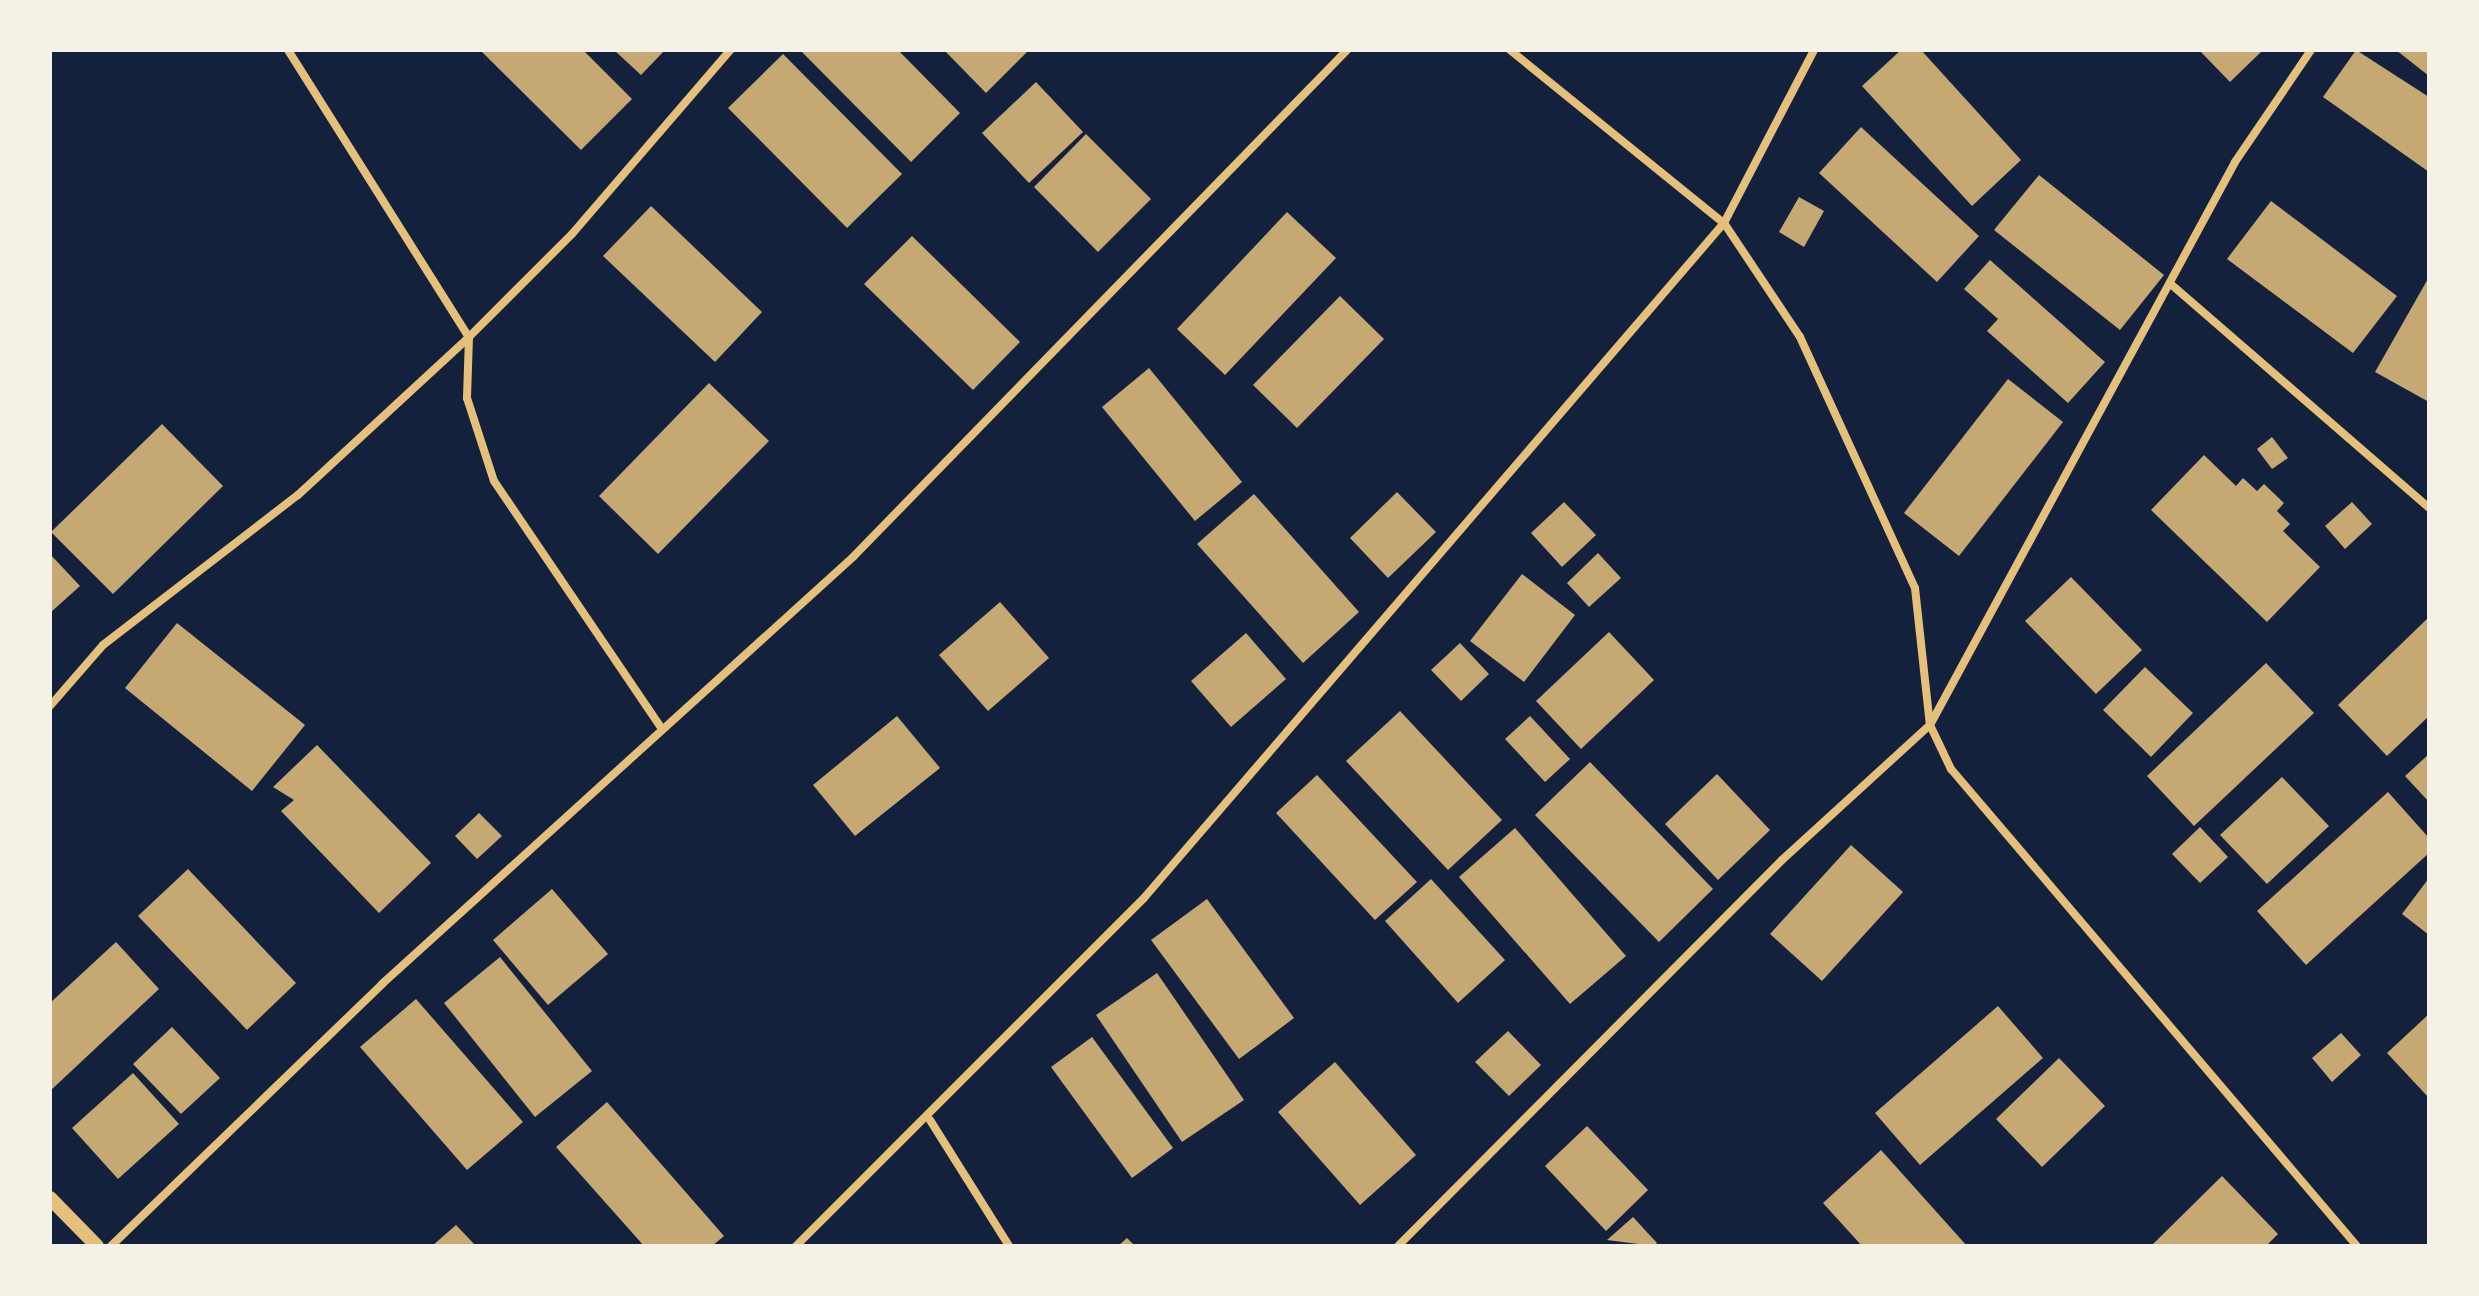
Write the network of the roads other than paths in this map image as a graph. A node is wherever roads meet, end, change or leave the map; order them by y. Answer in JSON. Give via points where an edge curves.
{"nodes":[{"id":1,"x":288,"y":50,"type":"edge"},
{"id":2,"x":730,"y":50,"type":"edge"},
{"id":3,"x":1347,"y":50,"type":"edge"},
{"id":4,"x":1510,"y":50,"type":"edge"},
{"id":5,"x":1814,"y":50,"type":"edge"},
{"id":6,"x":2311,"y":50,"type":"edge"},
{"id":7,"x":1724,"y":223,"type":"junction"},
{"id":8,"x":2173,"y":286,"type":"junction"},
{"id":9,"x":469,"y":337,"type":"junction"},
{"id":10,"x":2429,"y":508,"type":"edge"},
{"id":11,"x":50,"y":706,"type":"edge"},
{"id":12,"x":1930,"y":725,"type":"junction"},
{"id":13,"x":660,"y":726,"type":"junction"},
{"id":14,"x":930,"y":1120,"type":"junction"},
{"id":15,"x":50,"y":1198,"type":"edge"},
{"id":16,"x":97,"y":1246,"type":"edge"},
{"id":17,"x":111,"y":1246,"type":"edge"},
{"id":18,"x":796,"y":1246,"type":"edge"},
{"id":19,"x":1009,"y":1246,"type":"edge"},
{"id":20,"x":1398,"y":1246,"type":"edge"},
{"id":21,"x":2357,"y":1246,"type":"edge"}],
"edges":[{"from":1,"to":9,"type":"street"},
{"from":2,"to":9,"type":"street","via":[[572,234]]},
{"from":3,"to":13,"type":"street","via":[[853,557]]},
{"from":4,"to":7,"type":"street"},
{"from":5,"to":7,"type":"street"},
{"from":6,"to":8,"type":"street","via":[[2235,162]]},
{"from":7,"to":12,"type":"street","via":[[1800,337],[1915,588]]},
{"from":7,"to":14,"type":"street","via":[[1144,898]]},
{"from":8,"to":10,"type":"street"},
{"from":8,"to":12,"type":"street"},
{"from":9,"to":11,"type":"street","via":[[298,495],[103,645]]},
{"from":9,"to":13,"type":"street","via":[[467,398],[494,481]]},
{"from":12,"to":20,"type":"street","via":[[1782,860]]},
{"from":12,"to":21,"type":"street","via":[[1951,769]]},
{"from":13,"to":17,"type":"street"},
{"from":14,"to":18,"type":"street"},
{"from":14,"to":19,"type":"street"},
{"from":15,"to":16,"type":"street"}]}
